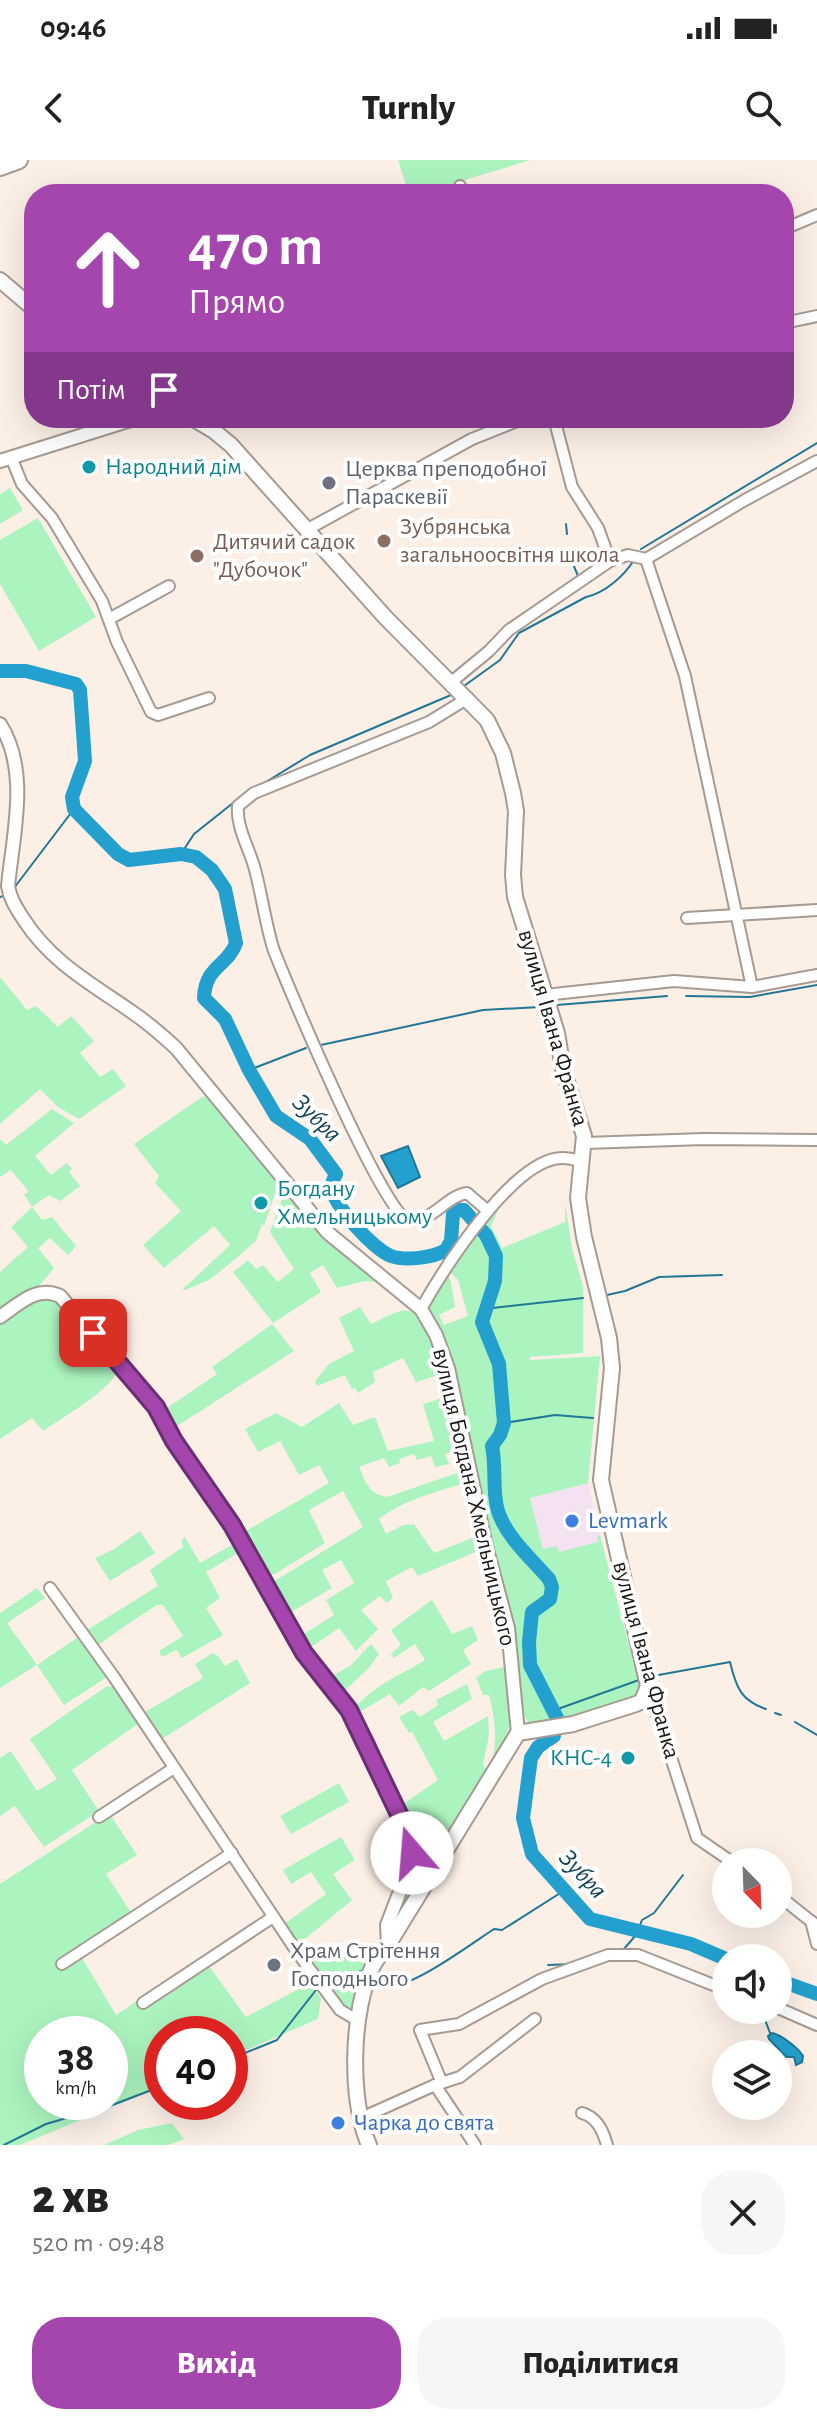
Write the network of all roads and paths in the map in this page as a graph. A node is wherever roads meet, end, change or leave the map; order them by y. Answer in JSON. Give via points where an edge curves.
{"nodes":[{"id":1,"x":19,"y":160,"type":"edge"},
{"id":2,"x":0,"y":167,"type":"edge"},
{"id":3,"x":817,"y":215,"type":"edge"},
{"id":4,"x":794,"y":225,"type":"edge"},
{"id":5,"x":0,"y":280,"type":"edge"},
{"id":6,"x":24,"y":300,"type":"edge"},
{"id":7,"x":817,"y":316,"type":"edge"},
{"id":8,"x":794,"y":321,"type":"edge"},
{"id":9,"x":105,"y":428,"type":"edge"},
{"id":10,"x":209,"y":428,"type":"edge"},
{"id":11,"x":500,"y":428,"type":"edge"},
{"id":12,"x":557,"y":428,"type":"edge"},
{"id":13,"x":6,"y":459,"type":"edge"},
{"id":14,"x":817,"y":461,"type":"edge"},
{"id":15,"x":308,"y":529,"type":"junction"},
{"id":16,"x":646,"y":559,"type":"junction"},
{"id":17,"x":610,"y":561,"type":"junction"},
{"id":18,"x":169,"y":586,"type":"dead end"},
{"id":19,"x":109,"y":619,"type":"junction"},
{"id":20,"x":449,"y":684,"type":"junction"},
{"id":21,"x":209,"y":698,"type":"dead end"},
{"id":22,"x":468,"y":698,"type":"junction"},
{"id":23,"x":0,"y":724,"type":"edge"},
{"id":24,"x":817,"y":910,"type":"edge"},
{"id":25,"x":738,"y":913,"type":"junction"},
{"id":26,"x":687,"y":918,"type":"dead end"},
{"id":27,"x":817,"y":975,"type":"edge"},
{"id":28,"x":752,"y":987,"type":"junction"},
{"id":29,"x":545,"y":995,"type":"junction"},
{"id":30,"x":817,"y":1140,"type":"edge"},
{"id":31,"x":585,"y":1143,"type":"junction"},
{"id":32,"x":581,"y":1161,"type":"junction"},
{"id":33,"x":484,"y":1215,"type":"junction"},
{"id":34,"x":421,"y":1309,"type":"junction"},
{"id":35,"x":0,"y":1317,"type":"edge"},
{"id":36,"x":50,"y":1588,"type":"dead end"},
{"id":37,"x":648,"y":1686,"type":"junction"},
{"id":38,"x":518,"y":1733,"type":"junction"},
{"id":39,"x":174,"y":1768,"type":"junction"},
{"id":40,"x":99,"y":1817,"type":"dead end"},
{"id":41,"x":712,"y":1848,"type":"edge"},
{"id":42,"x":232,"y":1853,"type":"junction"},
{"id":43,"x":792,"y":1906,"type":"edge"},
{"id":44,"x":273,"y":1917,"type":"junction"},
{"id":45,"x":814,"y":1923,"type":"edge"},
{"id":46,"x":817,"y":1944,"type":"edge"},
{"id":47,"x":388,"y":1945,"type":"junction"},
{"id":48,"x":62,"y":1964,"type":"dead end"},
{"id":49,"x":712,"y":1984,"type":"edge"},
{"id":50,"x":143,"y":2003,"type":"dead end"},
{"id":51,"x":792,"y":2014,"type":"edge"},
{"id":52,"x":535,"y":2019,"type":"dead end"},
{"id":53,"x":357,"y":2020,"type":"junction"},
{"id":54,"x":817,"y":2025,"type":"edge"},
{"id":55,"x":438,"y":2084,"type":"junction"},
{"id":56,"x":582,"y":2113,"type":"dead end"},
{"id":57,"x":359,"y":2119,"type":"junction"},
{"id":58,"x":369,"y":2145,"type":"edge"},
{"id":59,"x":475,"y":2145,"type":"edge"},
{"id":60,"x":607,"y":2145,"type":"edge"}],
"edges":[{"from":1,"to":2,"type":"highway"},
{"from":3,"to":4,"type":"street"},
{"from":5,"to":6,"type":"main road"},
{"from":7,"to":8,"type":"street"},
{"from":9,"to":13,"type":"street"},
{"from":10,"to":15,"type":"main road","name":"вулиця Івана Франка"},
{"from":11,"to":15,"type":"street"},
{"from":12,"to":17,"type":"street","via":[[572,487],[598,528]]},
{"from":13,"to":19,"type":"street","via":[[52,518]]},
{"from":14,"to":16,"type":"street"},
{"from":15,"to":20,"type":"main road","name":"вулиця Івана Франка"},
{"from":16,"to":17,"type":"street","via":[[628,555]]},
{"from":16,"to":25,"type":"street","via":[[685,676]]},
{"from":17,"to":20,"type":"street","via":[[509,630]]},
{"from":18,"to":19,"type":"street"},
{"from":19,"to":21,"type":"street","via":[[151,712],[158,715]]},
{"from":20,"to":22,"type":"main road","name":"вулиця Івана Франка"},
{"from":22,"to":29,"type":"main road","name":"вулиця Івана Франка","via":[[495,733],[510,780],[516,811],[515,897]]},
{"from":22,"to":33,"type":"street","via":[[429,722],[254,793],[238,806],[238,818],[274,951],[368,1164],[401,1216],[422,1218],[467,1193]]},
{"from":23,"to":34,"type":"street","name":"вулиця Богдана Хмельницького","via":[[10,739],[17,786],[8,886],[34,936],[52,956],[176,1048],[327,1232]]},
{"from":24,"to":25,"type":"street"},
{"from":25,"to":26,"type":"street"},
{"from":25,"to":28,"type":"street"},
{"from":27,"to":28,"type":"street"},
{"from":28,"to":29,"type":"street","via":[[674,981]]},
{"from":29,"to":31,"type":"main road","name":"вулиця Івана Франка"},
{"from":30,"to":31,"type":"street"},
{"from":31,"to":32,"type":"main road","name":"вулиця Івана Франка"},
{"from":32,"to":33,"type":"street","via":[[561,1157],[535,1167]]},
{"from":32,"to":37,"type":"main road","name":"вулиця Івана Франка","via":[[581,1221],[611,1354],[603,1493]]},
{"from":33,"to":34,"type":"street"},
{"from":34,"to":38,"type":"street","name":"вулиця Богдана Хмельницького","via":[[448,1368],[508,1628]]},
{"from":35,"to":47,"type":"street","via":[[32,1295],[60,1296],[156,1407],[232,1525],[304,1653],[349,1710],[409,1835],[411,1860],[387,1925]]},
{"from":36,"to":39,"type":"street"},
{"from":37,"to":38,"type":"main road","via":[[636,1704]]},
{"from":37,"to":41,"type":"street","name":"вулиця Івана Франка","via":[[697,1838]]},
{"from":38,"to":47,"type":"main road"},
{"from":39,"to":40,"type":"street"},
{"from":39,"to":42,"type":"street"},
{"from":42,"to":44,"type":"street"},
{"from":42,"to":48,"type":"street"},
{"from":43,"to":45,"type":"street"},
{"from":44,"to":50,"type":"street"},
{"from":44,"to":53,"type":"street","via":[[340,2010]]},
{"from":45,"to":46,"type":"street"},
{"from":47,"to":53,"type":"main road","via":[[373,1965]]},
{"from":49,"to":55,"type":"street","via":[[638,1955],[608,1955],[561,1970],[459,2024],[420,2030]]},
{"from":51,"to":54,"type":"street"},
{"from":52,"to":55,"type":"street","via":[[460,2077]]},
{"from":53,"to":57,"type":"main road"},
{"from":55,"to":57,"type":"street"},
{"from":55,"to":59,"type":"street"},
{"from":56,"to":60,"type":"street","via":[[597,2122]]},
{"from":57,"to":58,"type":"main road"}]}
